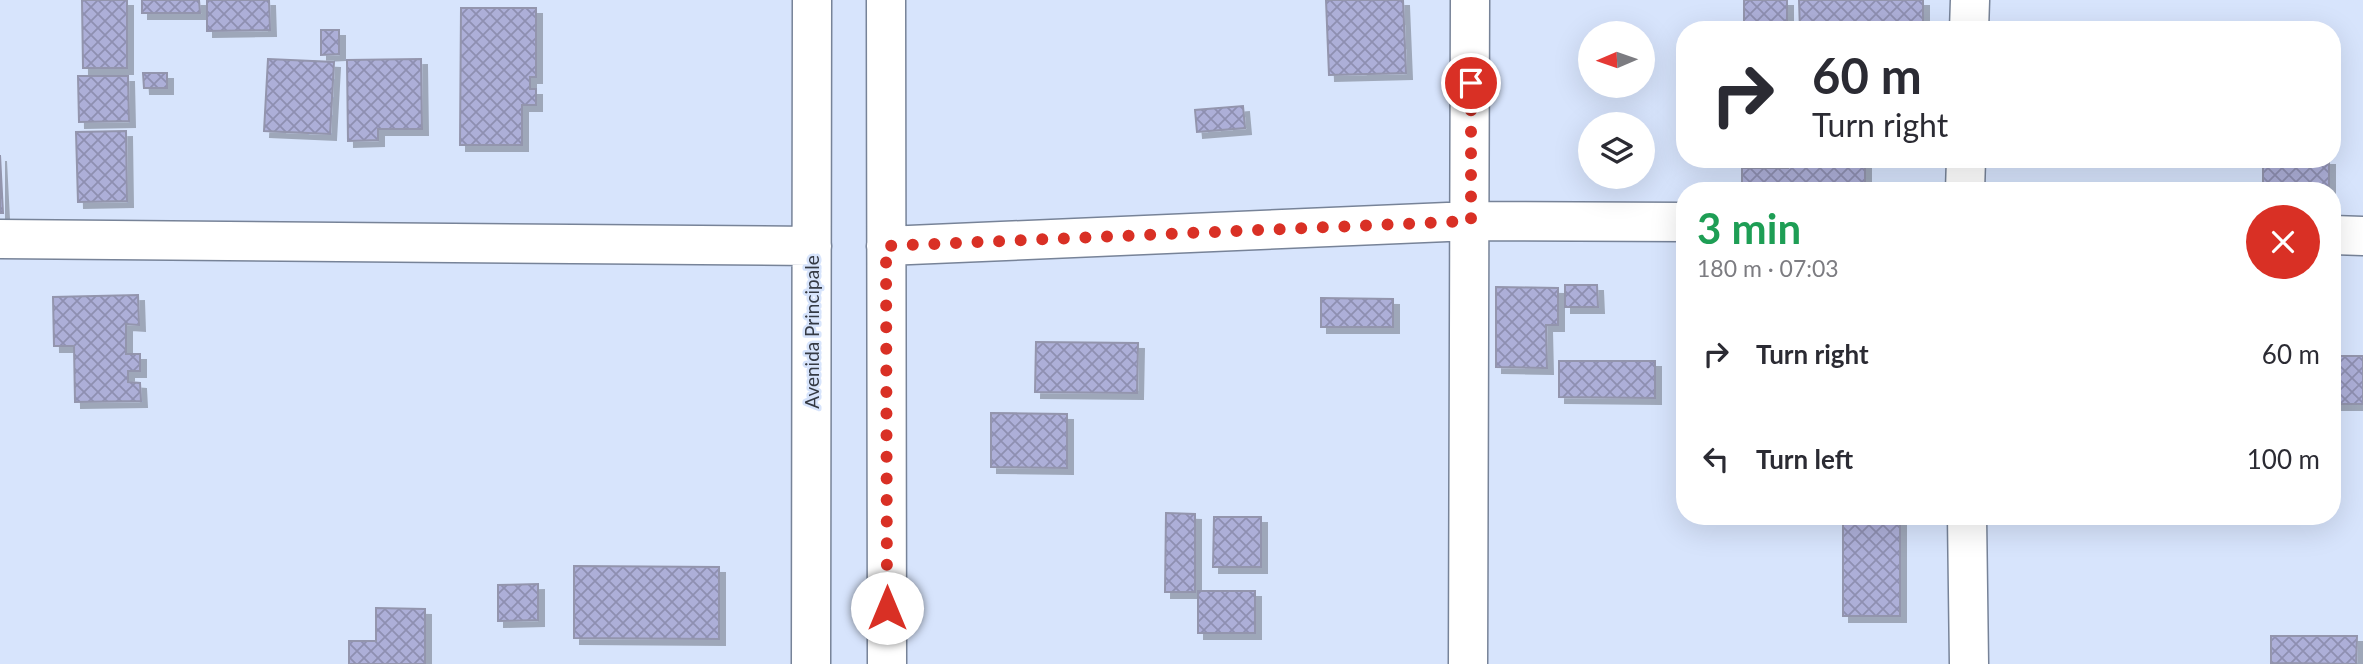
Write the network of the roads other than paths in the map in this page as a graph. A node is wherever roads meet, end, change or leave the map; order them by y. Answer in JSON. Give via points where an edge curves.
{"nodes":[{"id":1,"x":812,"y":0,"type":"edge"},
{"id":2,"x":886,"y":0,"type":"edge"},
{"id":3,"x":1471,"y":0,"type":"edge"},
{"id":4,"x":1970,"y":0,"type":"edge"},
{"id":5,"x":1969,"y":21,"type":"edge"},
{"id":6,"x":1471,"y":221,"type":"junction"},
{"id":7,"x":1676,"y":222,"type":"edge"},
{"id":8,"x":2341,"y":235,"type":"edge"},
{"id":9,"x":2363,"y":236,"type":"edge"},
{"id":10,"x":0,"y":239,"type":"edge"},
{"id":11,"x":812,"y":246,"type":"junction"},
{"id":12,"x":886,"y":246,"type":"junction"},
{"id":13,"x":1967,"y":525,"type":"edge"},
{"id":14,"x":811,"y":664,"type":"edge"},
{"id":15,"x":887,"y":664,"type":"edge"},
{"id":16,"x":1468,"y":664,"type":"edge"},
{"id":17,"x":1969,"y":664,"type":"edge"}],
"edges":[{"from":1,"to":11,"type":"street","name":"Avenida Principale"},
{"from":2,"to":12,"type":"street"},
{"from":3,"to":6,"type":"street"},
{"from":4,"to":5,"type":"street"},
{"from":6,"to":7,"type":"street"},
{"from":6,"to":12,"type":"street"},
{"from":6,"to":16,"type":"street"},
{"from":8,"to":9,"type":"street"},
{"from":10,"to":11,"type":"street"},
{"from":11,"to":14,"type":"street","name":"Avenida Principale"},
{"from":12,"to":15,"type":"street"},
{"from":13,"to":17,"type":"street"}]}
